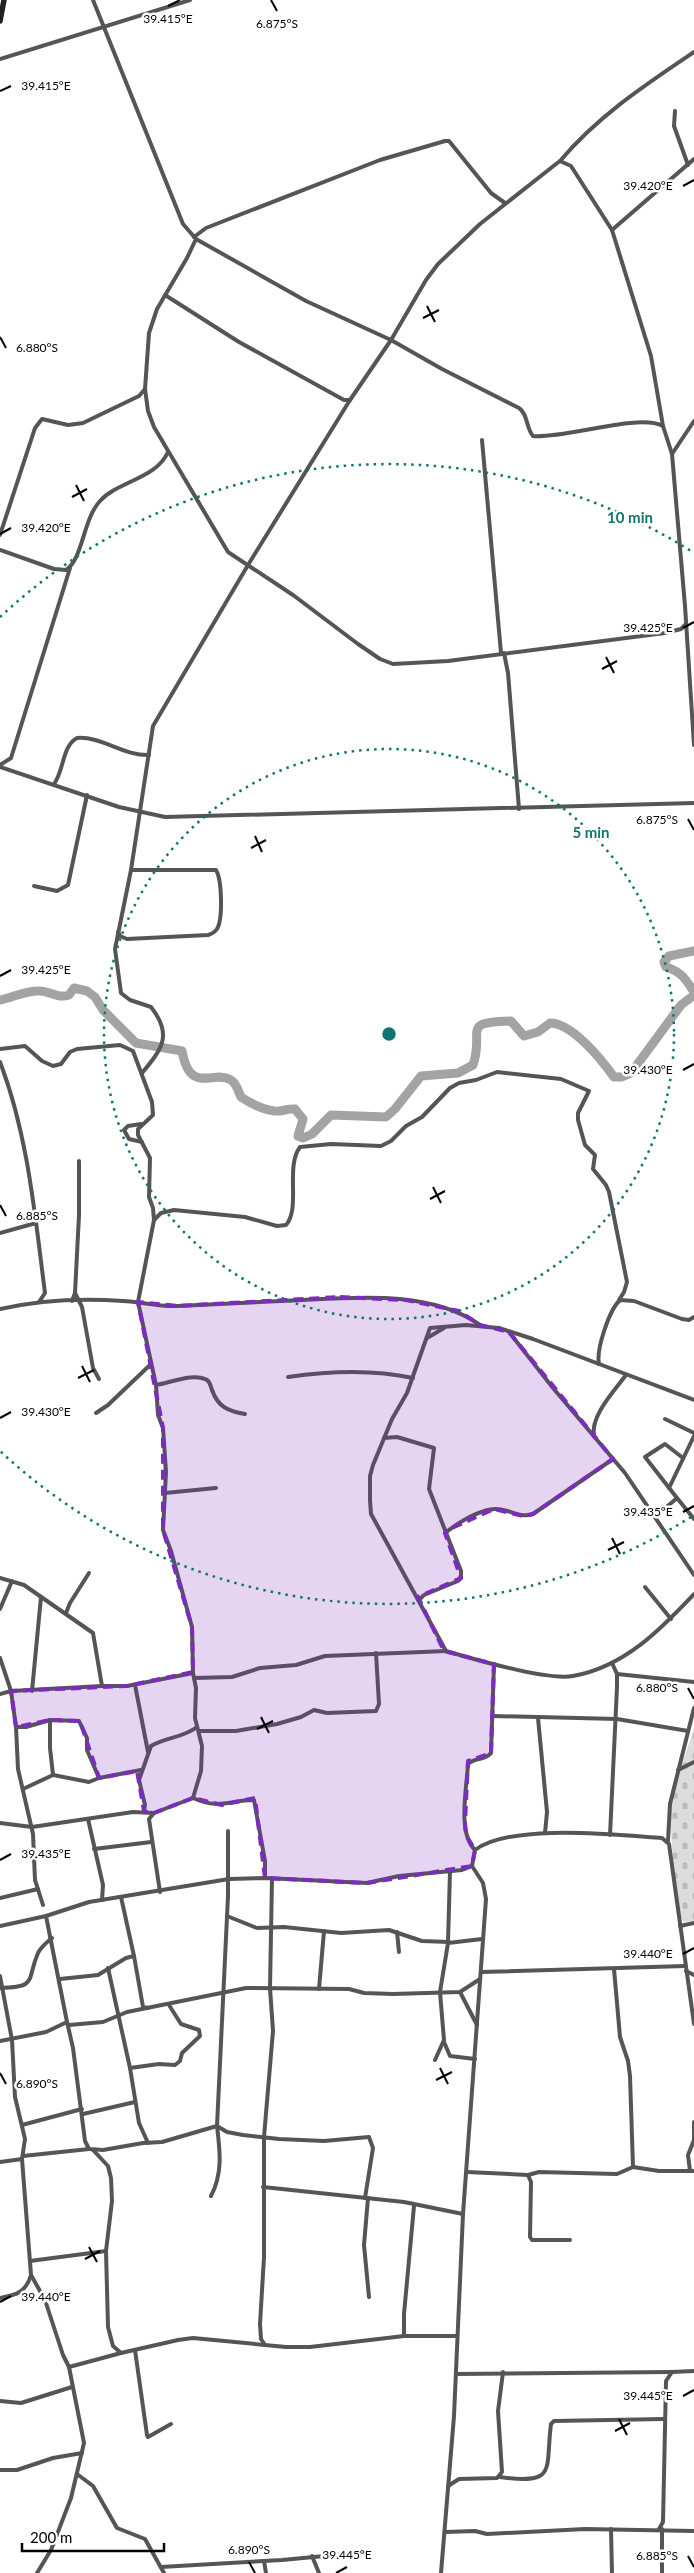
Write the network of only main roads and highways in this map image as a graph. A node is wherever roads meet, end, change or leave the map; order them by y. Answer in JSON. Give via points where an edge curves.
{"nodes":[{"id":1,"x":4,"y":0,"type":"edge"},
{"id":2,"x":0,"y":21,"type":"edge"}],
"edges":[{"from":1,"to":2,"type":"main road"}]}
